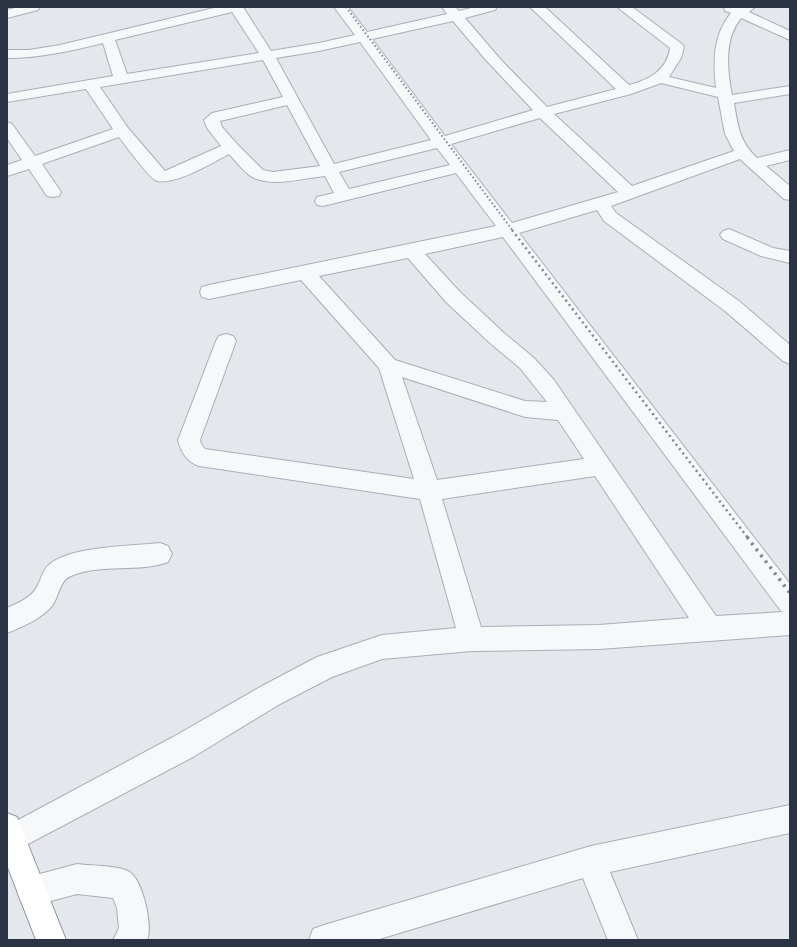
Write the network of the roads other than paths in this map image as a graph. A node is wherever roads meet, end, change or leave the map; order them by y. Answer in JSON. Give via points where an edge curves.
{"nodes":[{"id":1,"x":33,"y":7,"type":"edge"},
{"id":2,"x":235,"y":7,"type":"edge"},
{"id":3,"x":341,"y":7,"type":"edge"},
{"id":4,"x":490,"y":7,"type":"edge"},
{"id":5,"x":537,"y":7,"type":"edge"},
{"id":6,"x":624,"y":7,"type":"edge"},
{"id":7,"x":739,"y":8,"type":"edge"},
{"id":8,"x":452,"y":12,"type":"edge"},
{"id":9,"x":7,"y":14,"type":"edge"},
{"id":10,"x":790,"y":36,"type":"edge"},
{"id":11,"x":108,"y":38,"type":"junction"},
{"id":12,"x":364,"y":38,"type":"junction"},
{"id":13,"x":7,"y":54,"type":"edge"},
{"id":14,"x":268,"y":56,"type":"junction"},
{"id":15,"x":121,"y":79,"type":"junction"},
{"id":16,"x":661,"y":79,"type":"junction"},
{"id":17,"x":90,"y":84,"type":"junction"},
{"id":18,"x":790,"y":90,"type":"edge"},
{"id":19,"x":626,"y":91,"type":"junction"},
{"id":20,"x":725,"y":97,"type":"junction"},
{"id":21,"x":7,"y":98,"type":"edge"},
{"id":22,"x":292,"y":99,"type":"junction"},
{"id":23,"x":542,"y":112,"type":"junction"},
{"id":24,"x":122,"y":131,"type":"junction"},
{"id":25,"x":10,"y":136,"type":"edge"},
{"id":26,"x":442,"y":142,"type":"junction"},
{"id":27,"x":231,"y":147,"type":"junction"},
{"id":28,"x":790,"y":155,"type":"edge"},
{"id":29,"x":749,"y":158,"type":"junction"},
{"id":30,"x":31,"y":163,"type":"junction"},
{"id":31,"x":461,"y":167,"type":"junction"},
{"id":32,"x":329,"y":170,"type":"junction"},
{"id":33,"x":7,"y":171,"type":"edge"},
{"id":34,"x":53,"y":192,"type":"dead end"},
{"id":35,"x":629,"y":193,"type":"junction"},
{"id":36,"x":790,"y":195,"type":"edge"},
{"id":37,"x":344,"y":196,"type":"junction"},
{"id":38,"x":323,"y":202,"type":"dead end"},
{"id":39,"x":602,"y":203,"type":"junction"},
{"id":40,"x":507,"y":229,"type":"junction"},
{"id":41,"x":729,"y":235,"type":"dead end"},
{"id":42,"x":412,"y":251,"type":"junction"},
{"id":43,"x":790,"y":257,"type":"edge"},
{"id":44,"x":305,"y":272,"type":"junction"},
{"id":45,"x":209,"y":292,"type":"dead end"},
{"id":46,"x":226,"y":341,"type":"dead end"},
{"id":47,"x":790,"y":356,"type":"edge"},
{"id":48,"x":388,"y":365,"type":"junction"},
{"id":49,"x":564,"y":412,"type":"junction"},
{"id":50,"x":602,"y":466,"type":"junction"},
{"id":51,"x":429,"y":491,"type":"junction"},
{"id":52,"x":160,"y":554,"type":"dead end"},
{"id":53,"x":790,"y":603,"type":"edge"},
{"id":54,"x":7,"y":621,"type":"edge"},
{"id":55,"x":790,"y":623,"type":"edge"},
{"id":56,"x":710,"y":629,"type":"junction"},
{"id":57,"x":472,"y":639,"type":"junction"},
{"id":58,"x":790,"y":819,"type":"edge"},
{"id":59,"x":9,"y":833,"type":"edge"},
{"id":60,"x":591,"y":861,"type":"junction"},
{"id":61,"x":32,"y":892,"type":"junction"},
{"id":62,"x":51,"y":940,"type":"edge"},
{"id":63,"x":128,"y":940,"type":"edge"},
{"id":64,"x":324,"y":940,"type":"edge"},
{"id":65,"x":623,"y":940,"type":"edge"}],
"edges":[{"from":1,"to":9,"type":"street"},
{"from":2,"to":11,"type":"street"},
{"from":2,"to":14,"type":"street"},
{"from":3,"to":12,"type":"street"},
{"from":4,"to":8,"type":"street"},
{"from":5,"to":19,"type":"street"},
{"from":6,"to":16,"type":"street","via":[[677,47],[669,68]]},
{"from":7,"to":10,"type":"street"},
{"from":7,"to":20,"type":"street","via":[[728,25],[722,50],[721,66]]},
{"from":8,"to":12,"type":"street"},
{"from":8,"to":23,"type":"street"},
{"from":11,"to":13,"type":"street","via":[[44,52]]},
{"from":11,"to":15,"type":"street"},
{"from":12,"to":14,"type":"street"},
{"from":12,"to":26,"type":"street"},
{"from":14,"to":15,"type":"street"},
{"from":14,"to":22,"type":"street"},
{"from":15,"to":17,"type":"street"},
{"from":16,"to":19,"type":"street"},
{"from":16,"to":20,"type":"street"},
{"from":17,"to":21,"type":"street"},
{"from":17,"to":24,"type":"street"},
{"from":18,"to":20,"type":"street"},
{"from":19,"to":23,"type":"street"},
{"from":20,"to":29,"type":"street","via":[[732,135]]},
{"from":22,"to":27,"type":"street","via":[[217,116],[212,120],[215,128]]},
{"from":22,"to":32,"type":"street"},
{"from":23,"to":26,"type":"street"},
{"from":23,"to":35,"type":"street"},
{"from":24,"to":27,"type":"street","via":[[163,177],[175,174]]},
{"from":24,"to":30,"type":"street"},
{"from":25,"to":30,"type":"street"},
{"from":26,"to":31,"type":"street"},
{"from":26,"to":32,"type":"street"},
{"from":27,"to":32,"type":"street","via":[[258,174],[273,177]]},
{"from":28,"to":29,"type":"street"},
{"from":29,"to":35,"type":"street"},
{"from":29,"to":36,"type":"street"},
{"from":30,"to":33,"type":"street"},
{"from":30,"to":34,"type":"street"},
{"from":31,"to":37,"type":"street"},
{"from":31,"to":40,"type":"street"},
{"from":32,"to":37,"type":"street"},
{"from":35,"to":39,"type":"street"},
{"from":37,"to":38,"type":"street"},
{"from":39,"to":40,"type":"street"},
{"from":39,"to":47,"type":"street","via":[[610,217],[732,306]]},
{"from":40,"to":42,"type":"street"},
{"from":40,"to":53,"type":"street"},
{"from":41,"to":43,"type":"street","via":[[751,246]]},
{"from":42,"to":44,"type":"street"},
{"from":42,"to":49,"type":"street","via":[[453,297],[527,363],[547,386]]},
{"from":44,"to":45,"type":"street"},
{"from":44,"to":48,"type":"street"},
{"from":46,"to":51,"type":"street","via":[[189,440],[190,448],[199,457]]},
{"from":48,"to":49,"type":"street","via":[[525,409]]},
{"from":48,"to":51,"type":"street"},
{"from":49,"to":50,"type":"street"},
{"from":50,"to":51,"type":"street"},
{"from":50,"to":56,"type":"street"},
{"from":51,"to":57,"type":"street"},
{"from":52,"to":54,"type":"street","via":[[94,560],[62,568],[52,577],[46,594],[35,606]]},
{"from":55,"to":56,"type":"street"},
{"from":56,"to":57,"type":"street","via":[[599,637]]},
{"from":57,"to":59,"type":"street","via":[[382,647],[326,666],[183,747]]},
{"from":58,"to":60,"type":"street"},
{"from":59,"to":61,"type":"highway"},
{"from":60,"to":64,"type":"street"},
{"from":60,"to":65,"type":"street"},
{"from":61,"to":62,"type":"highway"},
{"from":61,"to":63,"type":"street","via":[[77,879],[121,884],[130,896],[134,920],[134,934]]}]}
